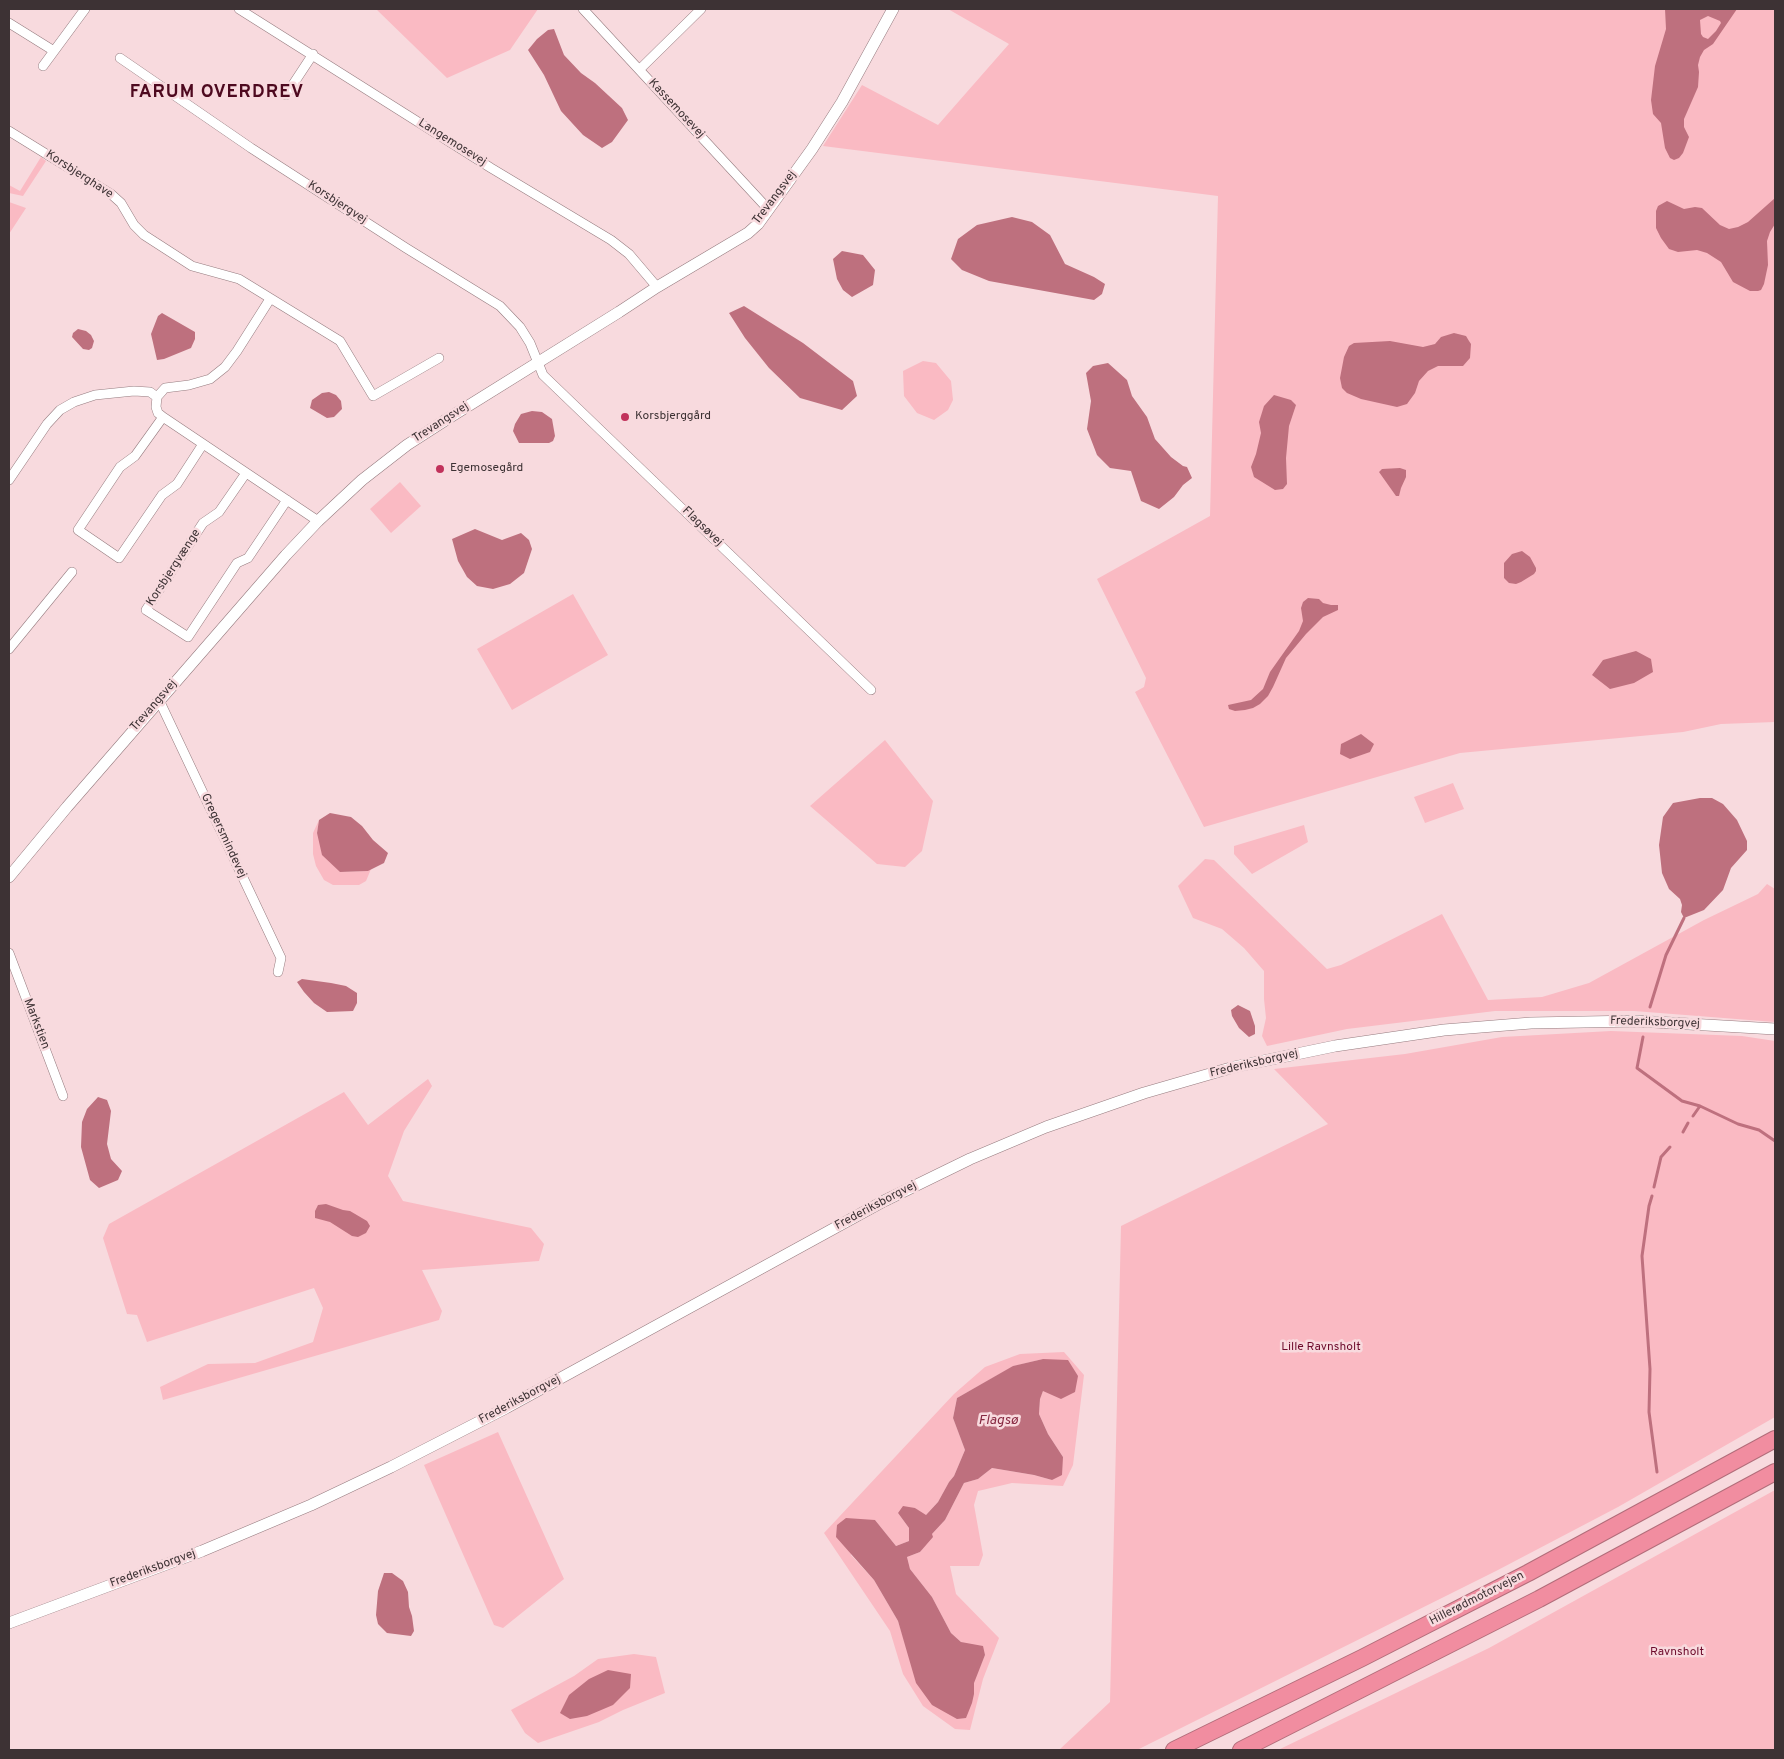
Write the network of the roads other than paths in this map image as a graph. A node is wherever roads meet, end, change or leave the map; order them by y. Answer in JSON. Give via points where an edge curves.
{"nodes":[{"id":1,"x":85,"y":9,"type":"edge"},
{"id":2,"x":239,"y":9,"type":"edge"},
{"id":3,"x":583,"y":9,"type":"edge"},
{"id":4,"x":701,"y":9,"type":"edge"},
{"id":5,"x":893,"y":9,"type":"edge"},
{"id":6,"x":9,"y":23,"type":"edge"},
{"id":7,"x":54,"y":51,"type":"junction"},
{"id":8,"x":313,"y":54,"type":"junction"},
{"id":9,"x":120,"y":58,"type":"dead end"},
{"id":10,"x":43,"y":66,"type":"dead end"},
{"id":11,"x":640,"y":69,"type":"junction"},
{"id":12,"x":286,"y":95,"type":"dead end"},
{"id":13,"x":9,"y":130,"type":"edge"},
{"id":14,"x":768,"y":209,"type":"junction"},
{"id":15,"x":657,"y":287,"type":"junction"},
{"id":16,"x":270,"y":299,"type":"junction"},
{"id":17,"x":439,"y":358,"type":"dead end"},
{"id":18,"x":539,"y":361,"type":"junction"},
{"id":19,"x":157,"y":397,"type":"junction"},
{"id":20,"x":163,"y":417,"type":"junction"},
{"id":21,"x":203,"y":444,"type":"junction"},
{"id":22,"x":246,"y":472,"type":"junction"},
{"id":23,"x":9,"y":480,"type":"edge"},
{"id":24,"x":287,"y":500,"type":"junction"},
{"id":25,"x":318,"y":521,"type":"junction"},
{"id":26,"x":72,"y":572,"type":"dead end"},
{"id":27,"x":9,"y":649,"type":"edge"},
{"id":28,"x":871,"y":690,"type":"dead end"},
{"id":29,"x":159,"y":700,"type":"junction"},
{"id":30,"x":9,"y":877,"type":"edge"},
{"id":31,"x":9,"y":953,"type":"edge"},
{"id":32,"x":278,"y":972,"type":"dead end"},
{"id":33,"x":1724,"y":1026,"type":"junction"},
{"id":34,"x":1775,"y":1029,"type":"edge"},
{"id":35,"x":1775,"y":1035,"type":"edge"},
{"id":36,"x":63,"y":1096,"type":"dead end"},
{"id":37,"x":1775,"y":1439,"type":"edge"},
{"id":38,"x":1775,"y":1472,"type":"edge"},
{"id":39,"x":88,"y":1593,"type":"junction"},
{"id":40,"x":9,"y":1615,"type":"edge"},
{"id":41,"x":9,"y":1623,"type":"edge"},
{"id":42,"x":1174,"y":1750,"type":"edge"},
{"id":43,"x":1241,"y":1750,"type":"edge"}],
"edges":[{"from":1,"to":7,"type":"street"},
{"from":2,"to":8,"type":"street","name":"Langemosevej"},
{"from":3,"to":11,"type":"street","name":"Kassemosevej"},
{"from":4,"to":11,"type":"street"},
{"from":5,"to":14,"type":"street","name":"Trevangsvej","via":[[842,102]]},
{"from":6,"to":7,"type":"street"},
{"from":7,"to":10,"type":"street"},
{"from":8,"to":12,"type":"street"},
{"from":8,"to":15,"type":"street","name":"Langemosevej","via":[[610,240],[629,254]]},
{"from":9,"to":18,"type":"street","name":"Korsbjergvej","via":[[251,148],[500,306],[520,327]]},
{"from":11,"to":14,"type":"street","name":"Kassemosevej"},
{"from":13,"to":16,"type":"street","name":"Korsbjerghave","via":[[111,194],[144,235],[192,266],[239,278]]},
{"from":14,"to":15,"type":"street","name":"Trevangsvej","via":[[748,233]]},
{"from":15,"to":18,"type":"street","name":"Trevangsvej"},
{"from":16,"to":17,"type":"street","name":"Korsbjerghave","via":[[340,341],[373,396]]},
{"from":16,"to":19,"type":"street","via":[[226,367],[210,379],[165,388]]},
{"from":18,"to":25,"type":"street","name":"Trevangsvej","via":[[407,445],[362,480]]},
{"from":18,"to":28,"type":"street","name":"Flagsøvej","via":[[543,375]]},
{"from":19,"to":20,"type":"street","via":[[156,407]]},
{"from":19,"to":23,"type":"street","via":[[150,392],[134,390],[96,395],[74,402],[60,410],[47,424]]},
{"from":20,"to":21,"type":"street"},
{"from":20,"to":21,"type":"street","via":[[135,456],[120,467],[78,530],[119,558],[162,495],[177,484]]},
{"from":21,"to":22,"type":"street"},
{"from":22,"to":24,"type":"street"},
{"from":22,"to":24,"type":"street","name":"Korsbjergvænge","via":[[219,512],[203,522],[146,610],[188,637],[236,563],[248,558]]},
{"from":24,"to":25,"type":"street"},
{"from":25,"to":29,"type":"street","name":"Trevangsvej"},
{"from":26,"to":27,"type":"street"},
{"from":29,"to":30,"type":"street","name":"Trevangsvej"},
{"from":29,"to":32,"type":"street","name":"Gregersmindevej","via":[[281,958]]},
{"from":31,"to":36,"type":"street","name":"Markstien"},
{"from":33,"to":34,"type":"street","name":"Frederiksborgvej"},
{"from":33,"to":35,"type":"street","name":"Frederiksborgvej"},
{"from":33,"to":39,"type":"street","name":"Frederiksborgvej","via":[[1637,1021],[1531,1023],[1444,1030],[1335,1046],[1262,1061],[1144,1093],[1038,1130],[884,1201],[506,1408],[311,1505],[202,1551]]},
{"from":37,"to":42,"type":"highway","name":"Hillerødmotorvejen","via":[[1528,1573]]},
{"from":38,"to":43,"type":"highway","via":[[1539,1599]]},
{"from":39,"to":40,"type":"street","name":"Frederiksborgvej"},
{"from":39,"to":41,"type":"street","name":"Frederiksborgvej"}]}
